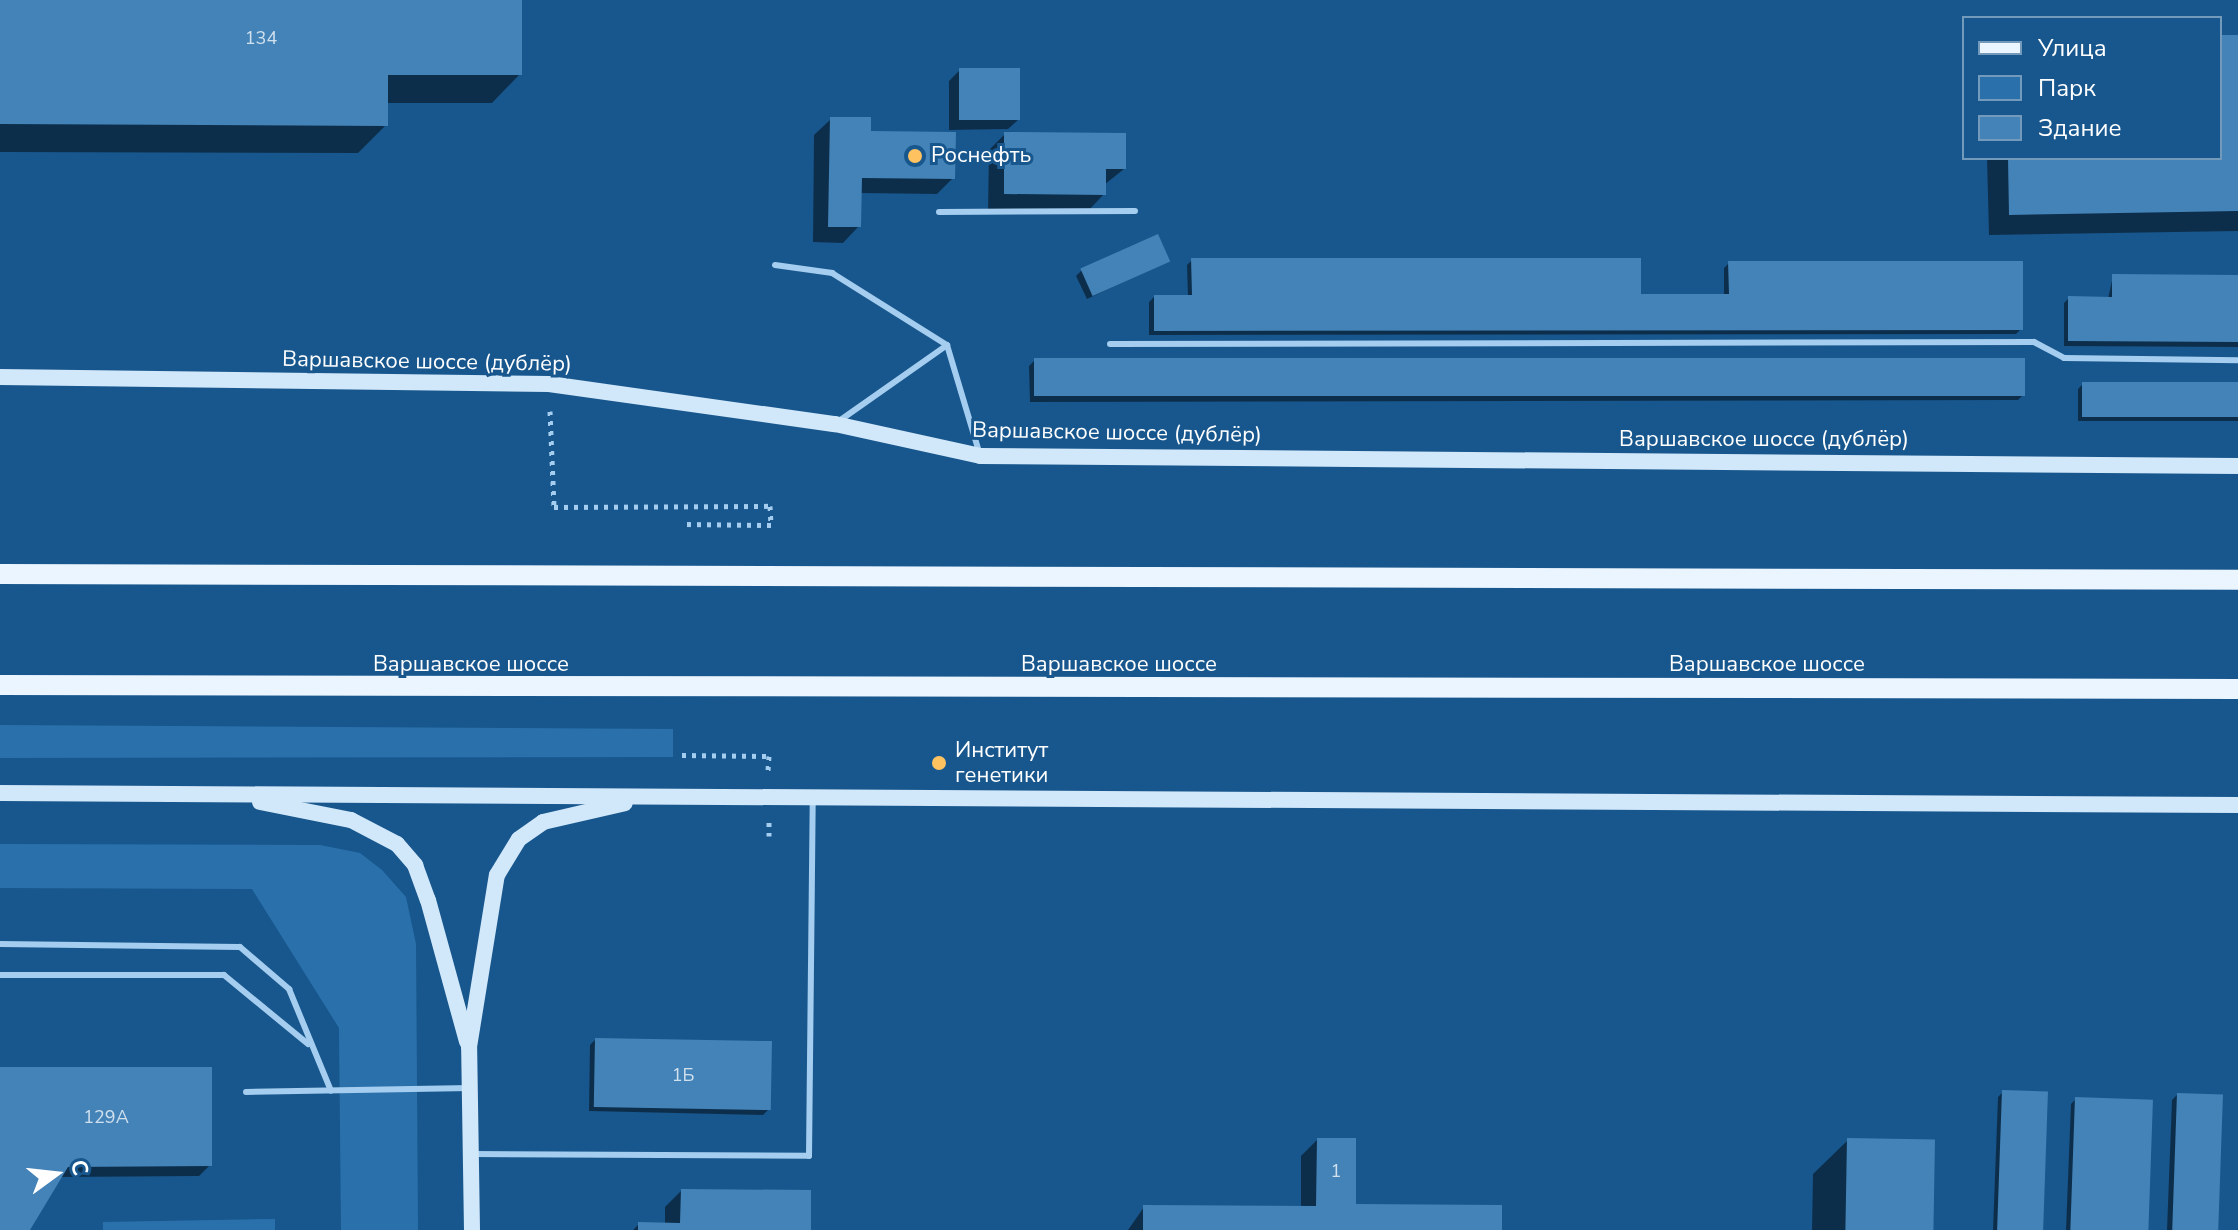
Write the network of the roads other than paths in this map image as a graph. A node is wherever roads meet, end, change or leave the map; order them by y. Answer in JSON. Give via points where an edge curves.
{"nodes":[{"id":1,"x":1135,"y":211,"type":"dead end"},
{"id":2,"x":939,"y":212,"type":"dead end"},
{"id":3,"x":775,"y":265,"type":"dead end"},
{"id":4,"x":1110,"y":344,"type":"dead end"},
{"id":5,"x":947,"y":345,"type":"junction"},
{"id":6,"x":2238,"y":360,"type":"edge"},
{"id":7,"x":0,"y":377,"type":"edge"},
{"id":8,"x":835,"y":424,"type":"junction"},
{"id":9,"x":980,"y":456,"type":"junction"},
{"id":10,"x":2238,"y":466,"type":"edge"},
{"id":11,"x":0,"y":574,"type":"edge"},
{"id":12,"x":2238,"y":580,"type":"edge"},
{"id":13,"x":0,"y":685,"type":"edge"},
{"id":14,"x":2238,"y":689,"type":"edge"},
{"id":15,"x":0,"y":793,"type":"edge"},
{"id":16,"x":223,"y":794,"type":"junction"},
{"id":17,"x":674,"y":795,"type":"junction"},
{"id":18,"x":813,"y":796,"type":"junction"},
{"id":19,"x":2238,"y":805,"type":"edge"},
{"id":20,"x":0,"y":944,"type":"edge"},
{"id":21,"x":0,"y":975,"type":"edge"},
{"id":22,"x":308,"y":1044,"type":"junction"},
{"id":23,"x":469,"y":1047,"type":"junction"},
{"id":24,"x":470,"y":1088,"type":"junction"},
{"id":25,"x":331,"y":1091,"type":"junction"},
{"id":26,"x":246,"y":1092,"type":"dead end"},
{"id":27,"x":472,"y":1154,"type":"junction"},
{"id":28,"x":472,"y":1230,"type":"edge"}],
"edges":[{"from":1,"to":2,"type":"lane"},
{"from":3,"to":5,"type":"lane","via":[[832,273]]},
{"from":4,"to":6,"type":"lane","via":[[2034,342],[2064,358]]},
{"from":5,"to":8,"type":"lane"},
{"from":5,"to":9,"type":"lane"},
{"from":7,"to":8,"type":"main road","name":"Варшавское шоссе (дублёр)","via":[[549,384]]},
{"from":8,"to":9,"type":"main road","name":"Варшавское шоссе (дублёр)"},
{"from":9,"to":10,"type":"main road","name":"Варшавское шоссе (дублёр)"},
{"from":11,"to":12,"type":"main road"},
{"from":13,"to":14,"type":"main road","name":"Варшавское шоссе"},
{"from":15,"to":16,"type":"main road"},
{"from":16,"to":17,"type":"main road"},
{"from":16,"to":23,"type":"main road","via":[[351,820],[397,844],[415,865],[428,900]]},
{"from":17,"to":18,"type":"main road"},
{"from":17,"to":23,"type":"main road","via":[[580,810],[543,822],[519,839],[497,875]]},
{"from":18,"to":19,"type":"main road"},
{"from":18,"to":27,"type":"lane","via":[[809,1156]]},
{"from":20,"to":22,"type":"lane","via":[[240,947],[289,989]]},
{"from":21,"to":22,"type":"lane","via":[[224,975]]},
{"from":22,"to":25,"type":"lane"},
{"from":23,"to":24,"type":"main road"},
{"from":24,"to":25,"type":"lane"},
{"from":24,"to":27,"type":"main road"},
{"from":25,"to":26,"type":"lane"},
{"from":27,"to":28,"type":"main road"}]}
